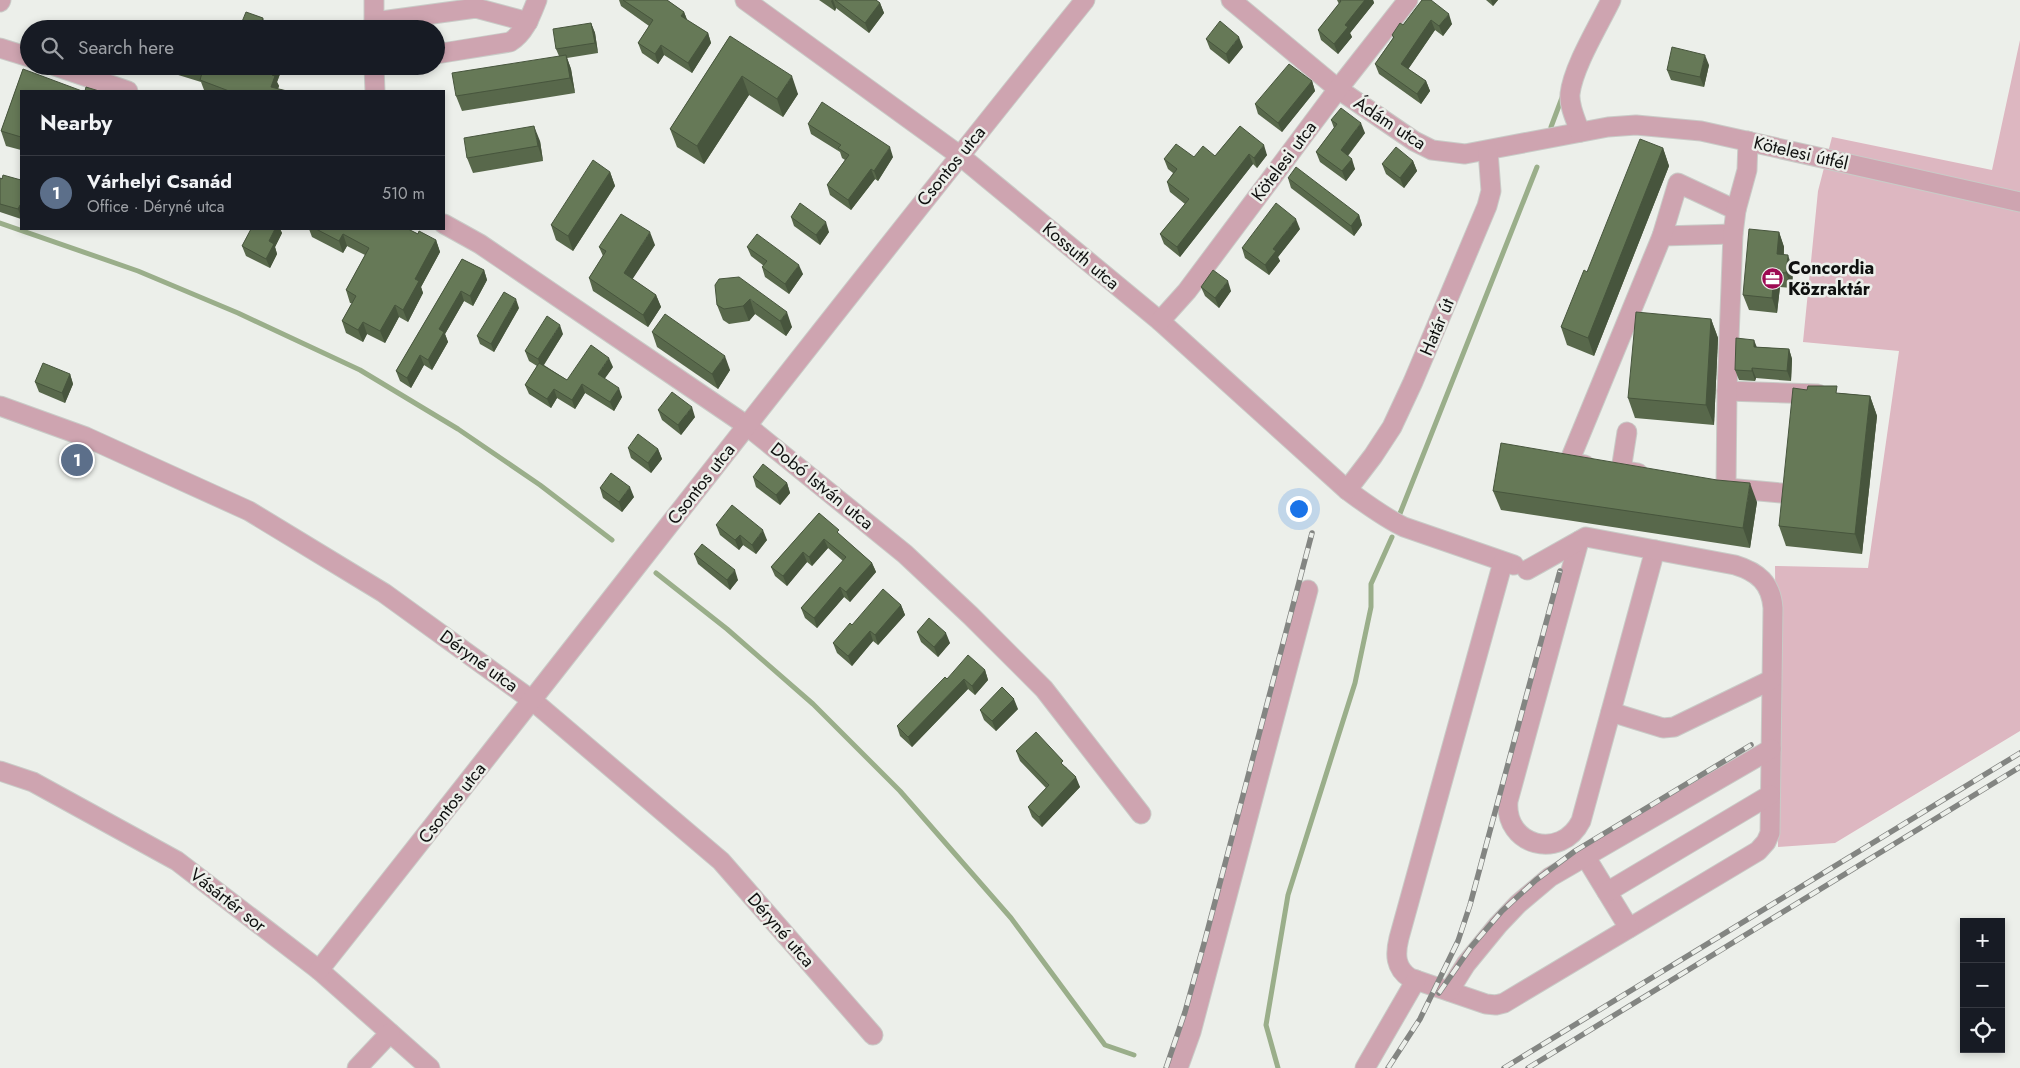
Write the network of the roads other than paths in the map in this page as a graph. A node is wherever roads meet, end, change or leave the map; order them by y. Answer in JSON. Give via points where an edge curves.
{"nodes":[{"id":1,"x":374,"y":0,"type":"edge"},
{"id":2,"x":537,"y":0,"type":"edge"},
{"id":3,"x":745,"y":0,"type":"edge"},
{"id":4,"x":1085,"y":0,"type":"edge"},
{"id":5,"x":1231,"y":0,"type":"edge"},
{"id":6,"x":1408,"y":0,"type":"edge"},
{"id":7,"x":1611,"y":0,"type":"edge"},
{"id":8,"x":460,"y":5,"type":"edge"},
{"id":9,"x":504,"y":17,"type":"junction"},
{"id":10,"x":374,"y":20,"type":"edge"},
{"id":11,"x":396,"y":20,"type":"edge"},
{"id":12,"x":528,"y":22,"type":"junction"},
{"id":13,"x":494,"y":45,"type":"junction"},
{"id":14,"x":0,"y":48,"type":"edge"},
{"id":15,"x":445,"y":53,"type":"edge"},
{"id":16,"x":20,"y":55,"type":"edge"},
{"id":17,"x":81,"y":75,"type":"edge"},
{"id":18,"x":374,"y":75,"type":"edge"},
{"id":19,"x":125,"y":90,"type":"edge"},
{"id":20,"x":375,"y":90,"type":"edge"},
{"id":21,"x":1338,"y":90,"type":"junction"},
{"id":22,"x":1580,"y":132,"type":"junction"},
{"id":23,"x":1748,"y":141,"type":"junction"},
{"id":24,"x":1488,"y":151,"type":"junction"},
{"id":25,"x":960,"y":155,"type":"junction"},
{"id":26,"x":2020,"y":202,"type":"edge"},
{"id":27,"x":1736,"y":210,"type":"junction"},
{"id":28,"x":445,"y":225,"type":"edge"},
{"id":29,"x":1733,"y":234,"type":"junction"},
{"id":30,"x":1662,"y":236,"type":"junction"},
{"id":31,"x":1160,"y":321,"type":"junction"},
{"id":32,"x":1727,"y":391,"type":"junction"},
{"id":33,"x":1833,"y":395,"type":"edge"},
{"id":34,"x":0,"y":406,"type":"edge"},
{"id":35,"x":746,"y":424,"type":"junction"},
{"id":36,"x":1627,"y":432,"type":"dead end"},
{"id":37,"x":1621,"y":470,"type":"junction"},
{"id":38,"x":1659,"y":477,"type":"edge"},
{"id":39,"x":1707,"y":485,"type":"edge"},
{"id":40,"x":1726,"y":488,"type":"junction"},
{"id":41,"x":1347,"y":490,"type":"junction"},
{"id":42,"x":1781,"y":494,"type":"edge"},
{"id":43,"x":1579,"y":541,"type":"junction"},
{"id":44,"x":1655,"y":550,"type":"junction"},
{"id":45,"x":1503,"y":562,"type":"junction"},
{"id":46,"x":1308,"y":590,"type":"dead end"},
{"id":47,"x":1772,"y":680,"type":"junction"},
{"id":48,"x":533,"y":701,"type":"junction"},
{"id":49,"x":1611,"y":712,"type":"junction"},
{"id":50,"x":1771,"y":749,"type":"junction"},
{"id":51,"x":0,"y":771,"type":"edge"},
{"id":52,"x":1770,"y":795,"type":"junction"},
{"id":53,"x":1141,"y":814,"type":"dead end"},
{"id":54,"x":1585,"y":856,"type":"junction"},
{"id":55,"x":1607,"y":892,"type":"junction"},
{"id":56,"x":1629,"y":928,"type":"junction"},
{"id":57,"x":319,"y":970,"type":"junction"},
{"id":58,"x":1416,"y":980,"type":"junction"},
{"id":59,"x":1449,"y":991,"type":"junction"},
{"id":60,"x":390,"y":1033,"type":"junction"},
{"id":61,"x":874,"y":1035,"type":"dead end"},
{"id":62,"x":357,"y":1068,"type":"edge"},
{"id":63,"x":430,"y":1068,"type":"edge"},
{"id":64,"x":1178,"y":1068,"type":"edge"},
{"id":65,"x":1365,"y":1068,"type":"edge"}],
"edges":[{"from":1,"to":10,"type":"street"},
{"from":2,"to":12,"type":"street"},
{"from":3,"to":25,"type":"street","name":"Kossuth utca"},
{"from":4,"to":25,"type":"street","name":"Csontos utca"},
{"from":5,"to":21,"type":"street","name":"Ádám utca"},
{"from":6,"to":21,"type":"street","name":"Kötelesi utca"},
{"from":7,"to":22,"type":"street","via":[[1579,66],[1570,95],[1572,112]]},
{"from":8,"to":9,"type":"street"},
{"from":8,"to":11,"type":"street"},
{"from":9,"to":12,"type":"street"},
{"from":9,"to":13,"type":"street"},
{"from":12,"to":13,"type":"street","via":[[514,39]]},
{"from":13,"to":15,"type":"street"},
{"from":14,"to":16,"type":"street"},
{"from":17,"to":19,"type":"street"},
{"from":18,"to":20,"type":"street"},
{"from":21,"to":24,"type":"street","name":"Ádám utca","via":[[1432,150],[1466,154]]},
{"from":21,"to":31,"type":"street","name":"Kötelesi utca","via":[[1187,291]]},
{"from":22,"to":23,"type":"street","name":"Kötelesi útfél","via":[[1653,125]]},
{"from":22,"to":24,"type":"street","name":"Ádám utca"},
{"from":23,"to":26,"type":"street","name":"Kötelesi útfél"},
{"from":23,"to":27,"type":"street","via":[[1747,170]]},
{"from":24,"to":41,"type":"street","name":"Határ út","via":[[1491,191],[1484,213],[1392,427]]},
{"from":25,"to":31,"type":"street","name":"Kossuth utca"},
{"from":25,"to":35,"type":"street","name":"Csontos utca"},
{"from":27,"to":29,"type":"street"},
{"from":27,"to":30,"type":"street","via":[[1678,183]]},
{"from":28,"to":35,"type":"street","name":"Dobó István utca","via":[[488,250]]},
{"from":29,"to":30,"type":"street"},
{"from":29,"to":32,"type":"street"},
{"from":30,"to":37,"type":"street","via":[[1569,462]]},
{"from":31,"to":41,"type":"street","name":"Kossuth utca"},
{"from":32,"to":33,"type":"street"},
{"from":32,"to":40,"type":"street"},
{"from":34,"to":48,"type":"street","name":"Déryné utca","via":[[86,438],[249,511],[384,593]]},
{"from":35,"to":48,"type":"street","name":"Csontos utca"},
{"from":35,"to":53,"type":"street","name":"Dobó István utca","via":[[905,554],[971,616],[1044,689]]},
{"from":36,"to":37,"type":"street"},
{"from":37,"to":38,"type":"street"},
{"from":39,"to":40,"type":"street"},
{"from":40,"to":42,"type":"street"},
{"from":41,"to":45,"type":"street","name":"Kossuth utca","via":[[1387,519],[1404,527]]},
{"from":43,"to":44,"type":"street","via":[[1586,537]]},
{"from":43,"to":45,"type":"street","name":"Kossuth utca","via":[[1534,573]]},
{"from":43,"to":49,"type":"street","via":[[1508,801],[1510,819],[1524,838],[1540,844],[1552,844],[1570,836],[1578,826]]},
{"from":44,"to":47,"type":"street","via":[[1735,565],[1764,580],[1771,593],[1773,608]]},
{"from":44,"to":49,"type":"street"},
{"from":45,"to":58,"type":"street","via":[[1397,947],[1399,966],[1404,974]]},
{"from":46,"to":64,"type":"street","via":[[1191,1032]]},
{"from":47,"to":49,"type":"street","via":[[1674,727],[1663,728]]},
{"from":47,"to":50,"type":"street"},
{"from":48,"to":57,"type":"street","name":"Csontos utca"},
{"from":48,"to":61,"type":"street","name":"Déryné utca","via":[[721,861]]},
{"from":50,"to":52,"type":"street"},
{"from":50,"to":54,"type":"street"},
{"from":51,"to":57,"type":"street","name":"Vásártér sor","via":[[33,782],[177,861]]},
{"from":52,"to":55,"type":"street"},
{"from":52,"to":56,"type":"street","via":[[1770,833],[1758,851]]},
{"from":54,"to":55,"type":"street"},
{"from":54,"to":59,"type":"street","via":[[1550,877],[1518,904],[1482,943]]},
{"from":55,"to":56,"type":"street"},
{"from":56,"to":59,"type":"street","via":[[1504,1003],[1486,1004]]},
{"from":57,"to":60,"type":"street","name":"Vásártér sor"},
{"from":58,"to":59,"type":"street"},
{"from":58,"to":65,"type":"street"},
{"from":60,"to":62,"type":"street"},
{"from":60,"to":63,"type":"street","name":"Vásártér sor"}]}
